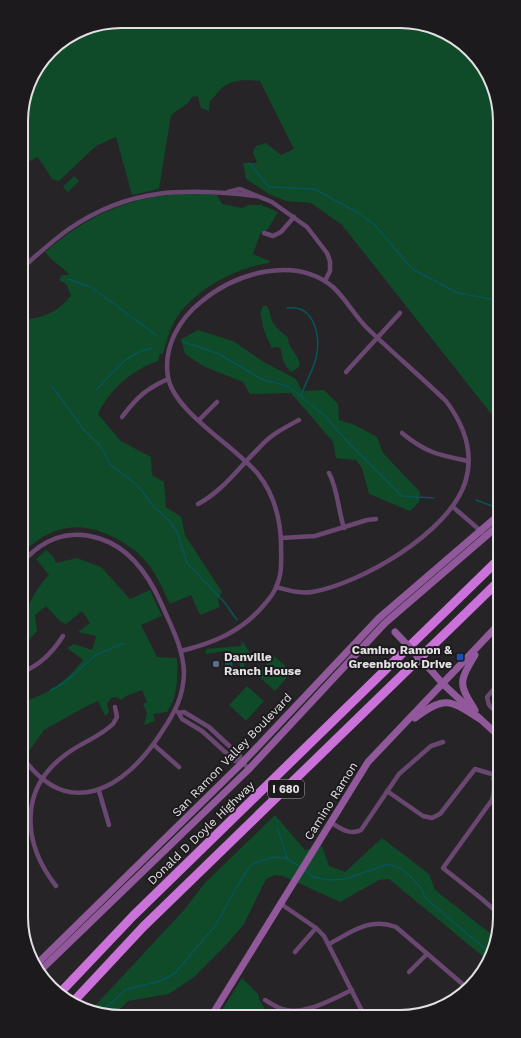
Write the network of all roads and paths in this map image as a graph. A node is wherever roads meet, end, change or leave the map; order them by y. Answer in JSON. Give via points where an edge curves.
{"nodes":[{"id":1,"x":294,"y":217,"type":"junction"},
{"id":2,"x":264,"y":233,"type":"dead end"},
{"id":3,"x":28,"y":263,"type":"edge"},
{"id":4,"x":325,"y":281,"type":"junction"},
{"id":5,"x":400,"y":313,"type":"dead end"},
{"id":6,"x":377,"y":338,"type":"junction"},
{"id":7,"x":346,"y":372,"type":"dead end"},
{"id":8,"x":168,"y":380,"type":"junction"},
{"id":9,"x":217,"y":402,"type":"dead end"},
{"id":10,"x":122,"y":417,"type":"dead end"},
{"id":11,"x":199,"y":420,"type":"junction"},
{"id":12,"x":299,"y":420,"type":"dead end"},
{"id":13,"x":402,"y":433,"type":"dead end"},
{"id":14,"x":247,"y":461,"type":"junction"},
{"id":15,"x":468,"y":461,"type":"junction"},
{"id":16,"x":329,"y":473,"type":"dead end"},
{"id":17,"x":198,"y":504,"type":"dead end"},
{"id":18,"x":453,"y":507,"type":"junction"},
{"id":19,"x":376,"y":519,"type":"dead end"},
{"id":20,"x":493,"y":520,"type":"edge"},
{"id":21,"x":344,"y":528,"type":"junction"},
{"id":22,"x":493,"y":530,"type":"edge"},
{"id":23,"x":481,"y":531,"type":"junction"},
{"id":24,"x":486,"y":537,"type":"junction"},
{"id":25,"x":281,"y":538,"type":"junction"},
{"id":26,"x":28,"y":557,"type":"edge"},
{"id":27,"x":493,"y":565,"type":"edge"},
{"id":28,"x":276,"y":587,"type":"junction"},
{"id":29,"x":493,"y":587,"type":"edge"},
{"id":30,"x":379,"y":618,"type":"junction"},
{"id":31,"x":385,"y":623,"type":"junction"},
{"id":32,"x":493,"y":630,"type":"edge"},
{"id":33,"x":63,"y":636,"type":"dead end"},
{"id":34,"x":481,"y":643,"type":"junction"},
{"id":35,"x":181,"y":651,"type":"junction"},
{"id":36,"x":28,"y":670,"type":"edge"},
{"id":37,"x":443,"y":684,"type":"junction"},
{"id":38,"x":493,"y":690,"type":"edge"},
{"id":39,"x":115,"y":707,"type":"dead end"},
{"id":40,"x":493,"y":708,"type":"edge"},
{"id":41,"x":178,"y":712,"type":"junction"},
{"id":42,"x":480,"y":719,"type":"junction"},
{"id":43,"x":493,"y":731,"type":"edge"},
{"id":44,"x":392,"y":734,"type":"junction"},
{"id":45,"x":444,"y":742,"type":"dead end"},
{"id":46,"x":154,"y":745,"type":"junction"},
{"id":47,"x":241,"y":762,"type":"junction"},
{"id":48,"x":28,"y":763,"type":"edge"},
{"id":49,"x":179,"y":767,"type":"dead end"},
{"id":50,"x":249,"y":769,"type":"junction"},
{"id":51,"x":493,"y":777,"type":"edge"},
{"id":52,"x":42,"y":780,"type":"junction"},
{"id":53,"x":493,"y":788,"type":"edge"},
{"id":54,"x":99,"y":791,"type":"junction"},
{"id":55,"x":387,"y":791,"type":"junction"},
{"id":56,"x":330,"y":822,"type":"junction"},
{"id":57,"x":109,"y":825,"type":"dead end"},
{"id":58,"x":56,"y":886,"type":"dead end"},
{"id":59,"x":281,"y":904,"type":"junction"},
{"id":60,"x":493,"y":909,"type":"edge"},
{"id":61,"x":316,"y":928,"type":"junction"},
{"id":62,"x":329,"y":944,"type":"junction"},
{"id":63,"x":295,"y":952,"type":"dead end"},
{"id":64,"x":427,"y":954,"type":"junction"},
{"id":65,"x":40,"y":961,"type":"edge"},
{"id":66,"x":43,"y":968,"type":"edge"},
{"id":67,"x":409,"y":972,"type":"dead end"},
{"id":68,"x":463,"y":985,"type":"edge"},
{"id":69,"x":63,"y":990,"type":"edge"},
{"id":70,"x":352,"y":990,"type":"junction"},
{"id":71,"x":76,"y":999,"type":"edge"},
{"id":72,"x":265,"y":1000,"type":"dead end"},
{"id":73,"x":215,"y":1010,"type":"edge"},
{"id":74,"x":362,"y":1010,"type":"edge"}],
"edges":[{"from":1,"to":2,"type":"street","via":[[280,233],[273,236]]},
{"from":1,"to":3,"type":"street","via":[[272,202],[240,189],[226,193],[175,191],[146,195],[127,200],[77,224]]},
{"from":1,"to":4,"type":"street","via":[[327,253],[330,271]]},
{"from":4,"to":6,"type":"street"},
{"from":4,"to":8,"type":"street","via":[[301,272],[272,270],[252,275],[217,290],[188,314],[172,339],[168,354]]},
{"from":5,"to":6,"type":"street"},
{"from":6,"to":7,"type":"street"},
{"from":6,"to":15,"type":"street","via":[[446,401],[464,430]]},
{"from":8,"to":10,"type":"street","via":[[136,398]]},
{"from":8,"to":11,"type":"street","via":[[177,398]]},
{"from":9,"to":11,"type":"street"},
{"from":11,"to":14,"type":"street"},
{"from":12,"to":14,"type":"street","via":[[271,436]]},
{"from":13,"to":15,"type":"street","via":[[418,446],[436,454]]},
{"from":14,"to":17,"type":"street","via":[[209,499]]},
{"from":14,"to":25,"type":"street","via":[[267,486],[274,500]]},
{"from":15,"to":18,"type":"street","via":[[464,484]]},
{"from":16,"to":21,"type":"street"},
{"from":18,"to":23,"type":"street"},
{"from":18,"to":28,"type":"street","via":[[422,536],[377,568],[348,581],[311,592],[295,592]]},
{"from":19,"to":21,"type":"street"},
{"from":20,"to":23,"type":"main road","name":"San Ramon Valley Boulevard"},
{"from":21,"to":25,"type":"street","via":[[315,536]]},
{"from":22,"to":24,"type":"main road","name":"San Ramon Valley Boulevard"},
{"from":23,"to":24,"type":"street"},
{"from":23,"to":30,"type":"main road","name":"San Ramon Valley Boulevard"},
{"from":24,"to":31,"type":"main road","name":"San Ramon Valley Boulevard"},
{"from":25,"to":28,"type":"street","via":[[281,568]]},
{"from":26,"to":35,"type":"street","via":[[39,546],[65,535],[87,535],[109,542],[134,560],[154,586]]},
{"from":27,"to":69,"type":"highway","name":"Donald D Doyle Highway","number":"I 680","via":[[133,916]]},
{"from":28,"to":35,"type":"street","via":[[256,614],[241,627],[206,645]]},
{"from":29,"to":71,"type":"highway","number":"I 680","via":[[143,927]]},
{"from":30,"to":31,"type":"main road"},
{"from":30,"to":47,"type":"main road","name":"San Ramon Valley Boulevard"},
{"from":31,"to":37,"type":"main road","bridge":true},
{"from":31,"to":50,"type":"main road","name":"San Ramon Valley Boulevard"},
{"from":32,"to":34,"type":"main road","name":"Camino Ramon"},
{"from":33,"to":36,"type":"street","via":[[47,657]]},
{"from":34,"to":37,"type":"main road","name":"Camino Ramon"},
{"from":34,"to":42,"type":"main road","via":[[465,671],[462,684]]},
{"from":35,"to":41,"type":"street","via":[[184,672]]},
{"from":37,"to":42,"type":"main road"},
{"from":37,"to":44,"type":"main road","name":"Camino Ramon"},
{"from":38,"to":40,"type":"street","via":[[487,697]]},
{"from":39,"to":52,"type":"street","via":[[117,717],[109,728],[66,753]]},
{"from":41,"to":46,"type":"street"},
{"from":41,"to":47,"type":"street","via":[[182,719],[202,731],[235,761]]},
{"from":41,"to":47,"type":"street","via":[[195,717],[209,727],[240,756]]},
{"from":42,"to":43,"type":"main road"},
{"from":42,"to":44,"type":"main road","via":[[454,704],[445,702],[429,707]]},
{"from":44,"to":56,"type":"main road","name":"Camino Ramon","via":[[368,762]]},
{"from":45,"to":55,"type":"street","via":[[431,746],[399,774]]},
{"from":46,"to":49,"type":"street"},
{"from":46,"to":54,"type":"street","via":[[133,769]]},
{"from":47,"to":50,"type":"street"},
{"from":47,"to":65,"type":"main road","name":"San Ramon Valley Boulevard"},
{"from":48,"to":52,"type":"street"},
{"from":50,"to":66,"type":"main road","name":"San Ramon Valley Boulevard"},
{"from":51,"to":55,"type":"street","via":[[475,769],[440,814],[432,818],[423,816]]},
{"from":52,"to":54,"type":"street","via":[[66,791],[80,794]]},
{"from":52,"to":58,"type":"street","via":[[31,808],[32,840],[43,868]]},
{"from":53,"to":60,"type":"street","via":[[492,800],[443,868]]},
{"from":54,"to":57,"type":"street"},
{"from":55,"to":56,"type":"street","via":[[364,827],[357,832],[347,832]]},
{"from":56,"to":59,"type":"main road","name":"Camino Ramon"},
{"from":59,"to":61,"type":"street"},
{"from":59,"to":73,"type":"main road","name":"Camino Ramon"},
{"from":61,"to":62,"type":"street"},
{"from":61,"to":63,"type":"street"},
{"from":62,"to":64,"type":"street","via":[[361,927],[377,922],[396,927]]},
{"from":62,"to":70,"type":"street"},
{"from":64,"to":67,"type":"street"},
{"from":64,"to":68,"type":"street"},
{"from":70,"to":72,"type":"street","via":[[321,1004],[296,1010],[280,1009]]},
{"from":70,"to":74,"type":"street"}]}
